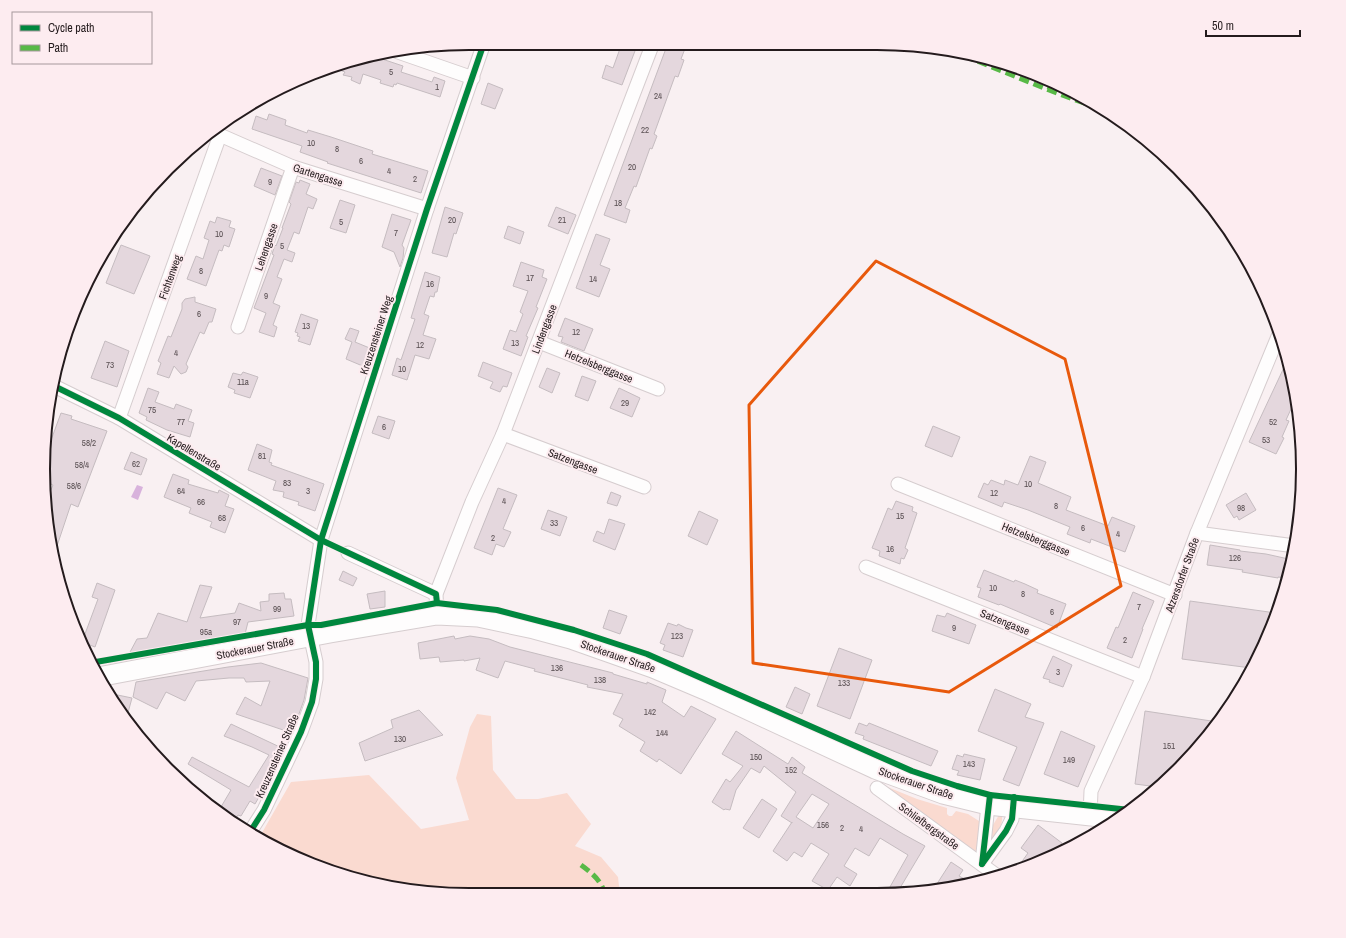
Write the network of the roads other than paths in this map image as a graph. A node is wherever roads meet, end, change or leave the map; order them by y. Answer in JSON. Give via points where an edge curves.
{"nodes":[{"id":1,"x":482,"y":50,"type":"edge"},
{"id":2,"x":650,"y":50,"type":"edge"},
{"id":3,"x":407,"y":55,"type":"edge"},
{"id":4,"x":473,"y":78,"type":"junction"},
{"id":5,"x":217,"y":134,"type":"edge"},
{"id":6,"x":217,"y":135,"type":"edge"},
{"id":7,"x":292,"y":168,"type":"junction"},
{"id":8,"x":427,"y":209,"type":"junction"},
{"id":9,"x":238,"y":327,"type":"dead end"},
{"id":10,"x":1276,"y":341,"type":"edge"},
{"id":11,"x":540,"y":342,"type":"junction"},
{"id":12,"x":58,"y":388,"type":"edge"},
{"id":13,"x":658,"y":389,"type":"dead end"},
{"id":14,"x":119,"y":418,"type":"junction"},
{"id":15,"x":503,"y":434,"type":"junction"},
{"id":16,"x":898,"y":484,"type":"dead end"},
{"id":17,"x":644,"y":487,"type":"dead end"},
{"id":18,"x":1197,"y":533,"type":"junction"},
{"id":19,"x":321,"y":540,"type":"junction"},
{"id":20,"x":1289,"y":545,"type":"edge"},
{"id":21,"x":348,"y":553,"type":"dead end"},
{"id":22,"x":866,"y":567,"type":"dead end"},
{"id":23,"x":436,"y":594,"type":"junction"},
{"id":24,"x":1175,"y":595,"type":"junction"},
{"id":25,"x":437,"y":615,"type":"junction"},
{"id":26,"x":311,"y":637,"type":"junction"},
{"id":27,"x":105,"y":676,"type":"edge"},
{"id":28,"x":1143,"y":677,"type":"junction"},
{"id":29,"x":877,"y":788,"type":"dead end"},
{"id":30,"x":988,"y":805,"type":"junction"},
{"id":31,"x":1013,"y":807,"type":"junction"},
{"id":32,"x":1090,"y":816,"type":"junction"},
{"id":33,"x":1109,"y":818,"type":"edge"},
{"id":34,"x":253,"y":828,"type":"edge"},
{"id":35,"x":982,"y":864,"type":"junction"},
{"id":36,"x":992,"y":872,"type":"edge"}],
"edges":[{"from":1,"to":4,"type":"street","name":"Kreuzensteiner Weg"},
{"from":2,"to":11,"type":"street","name":"Lindengasse"},
{"from":3,"to":4,"type":"street"},
{"from":4,"to":8,"type":"street","name":"Kreuzensteiner Weg"},
{"from":5,"to":7,"type":"street","name":"Gartengasse"},
{"from":6,"to":14,"type":"street","name":"Fichtenweg"},
{"from":7,"to":8,"type":"street","name":"Gartengasse"},
{"from":7,"to":9,"type":"street","name":"Lehengasse"},
{"from":8,"to":19,"type":"street","name":"Kreuzensteiner Weg"},
{"from":10,"to":18,"type":"street","name":"Atzersdorfer Straße"},
{"from":11,"to":13,"type":"street","name":"Hetzelsberggasse"},
{"from":11,"to":15,"type":"street","name":"Lindengasse"},
{"from":12,"to":14,"type":"street","name":"Kapellenstraße"},
{"from":14,"to":19,"type":"street","name":"Kapellenstraße"},
{"from":15,"to":17,"type":"street","name":"Satzengasse"},
{"from":15,"to":23,"type":"street","name":"Lindengasse","via":[[472,502]]},
{"from":16,"to":24,"type":"street","name":"Hetzelsberggasse"},
{"from":18,"to":20,"type":"street"},
{"from":18,"to":24,"type":"street","name":"Atzersdorfer Straße"},
{"from":19,"to":26,"type":"street","name":"Kreuzensteiner Weg","via":[[308,625]]},
{"from":21,"to":23,"type":"street"},
{"from":22,"to":28,"type":"street","name":"Satzengasse"},
{"from":23,"to":25,"type":"street","name":"Lindengasse"},
{"from":24,"to":28,"type":"street","name":"Atzersdorfer Straße"},
{"from":25,"to":26,"type":"street","name":"Stockerauer Straße"},
{"from":25,"to":30,"type":"street","name":"Stockerauer Straße","via":[[478,617],[534,629],[610,652],[653,668],[875,769],[944,794]]},
{"from":26,"to":27,"type":"street","name":"Stockerauer Straße"},
{"from":26,"to":34,"type":"street","name":"Kreuzensteiner Straße","via":[[316,662],[312,702],[301,732],[264,810]]},
{"from":28,"to":32,"type":"street","name":"Atzersdorfer Straße","via":[[1091,791]]},
{"from":29,"to":35,"type":"street","name":"Schliefbergstraße"},
{"from":30,"to":31,"type":"street","name":"Stockerauer Straße"},
{"from":30,"to":35,"type":"street"},
{"from":31,"to":32,"type":"street","name":"Stockerauer Straße"},
{"from":31,"to":35,"type":"street","via":[[1012,819],[1006,831]]},
{"from":32,"to":33,"type":"street","name":"Stockerauer Straße"},
{"from":35,"to":36,"type":"street","name":"Schliefbergstraße"}]}
